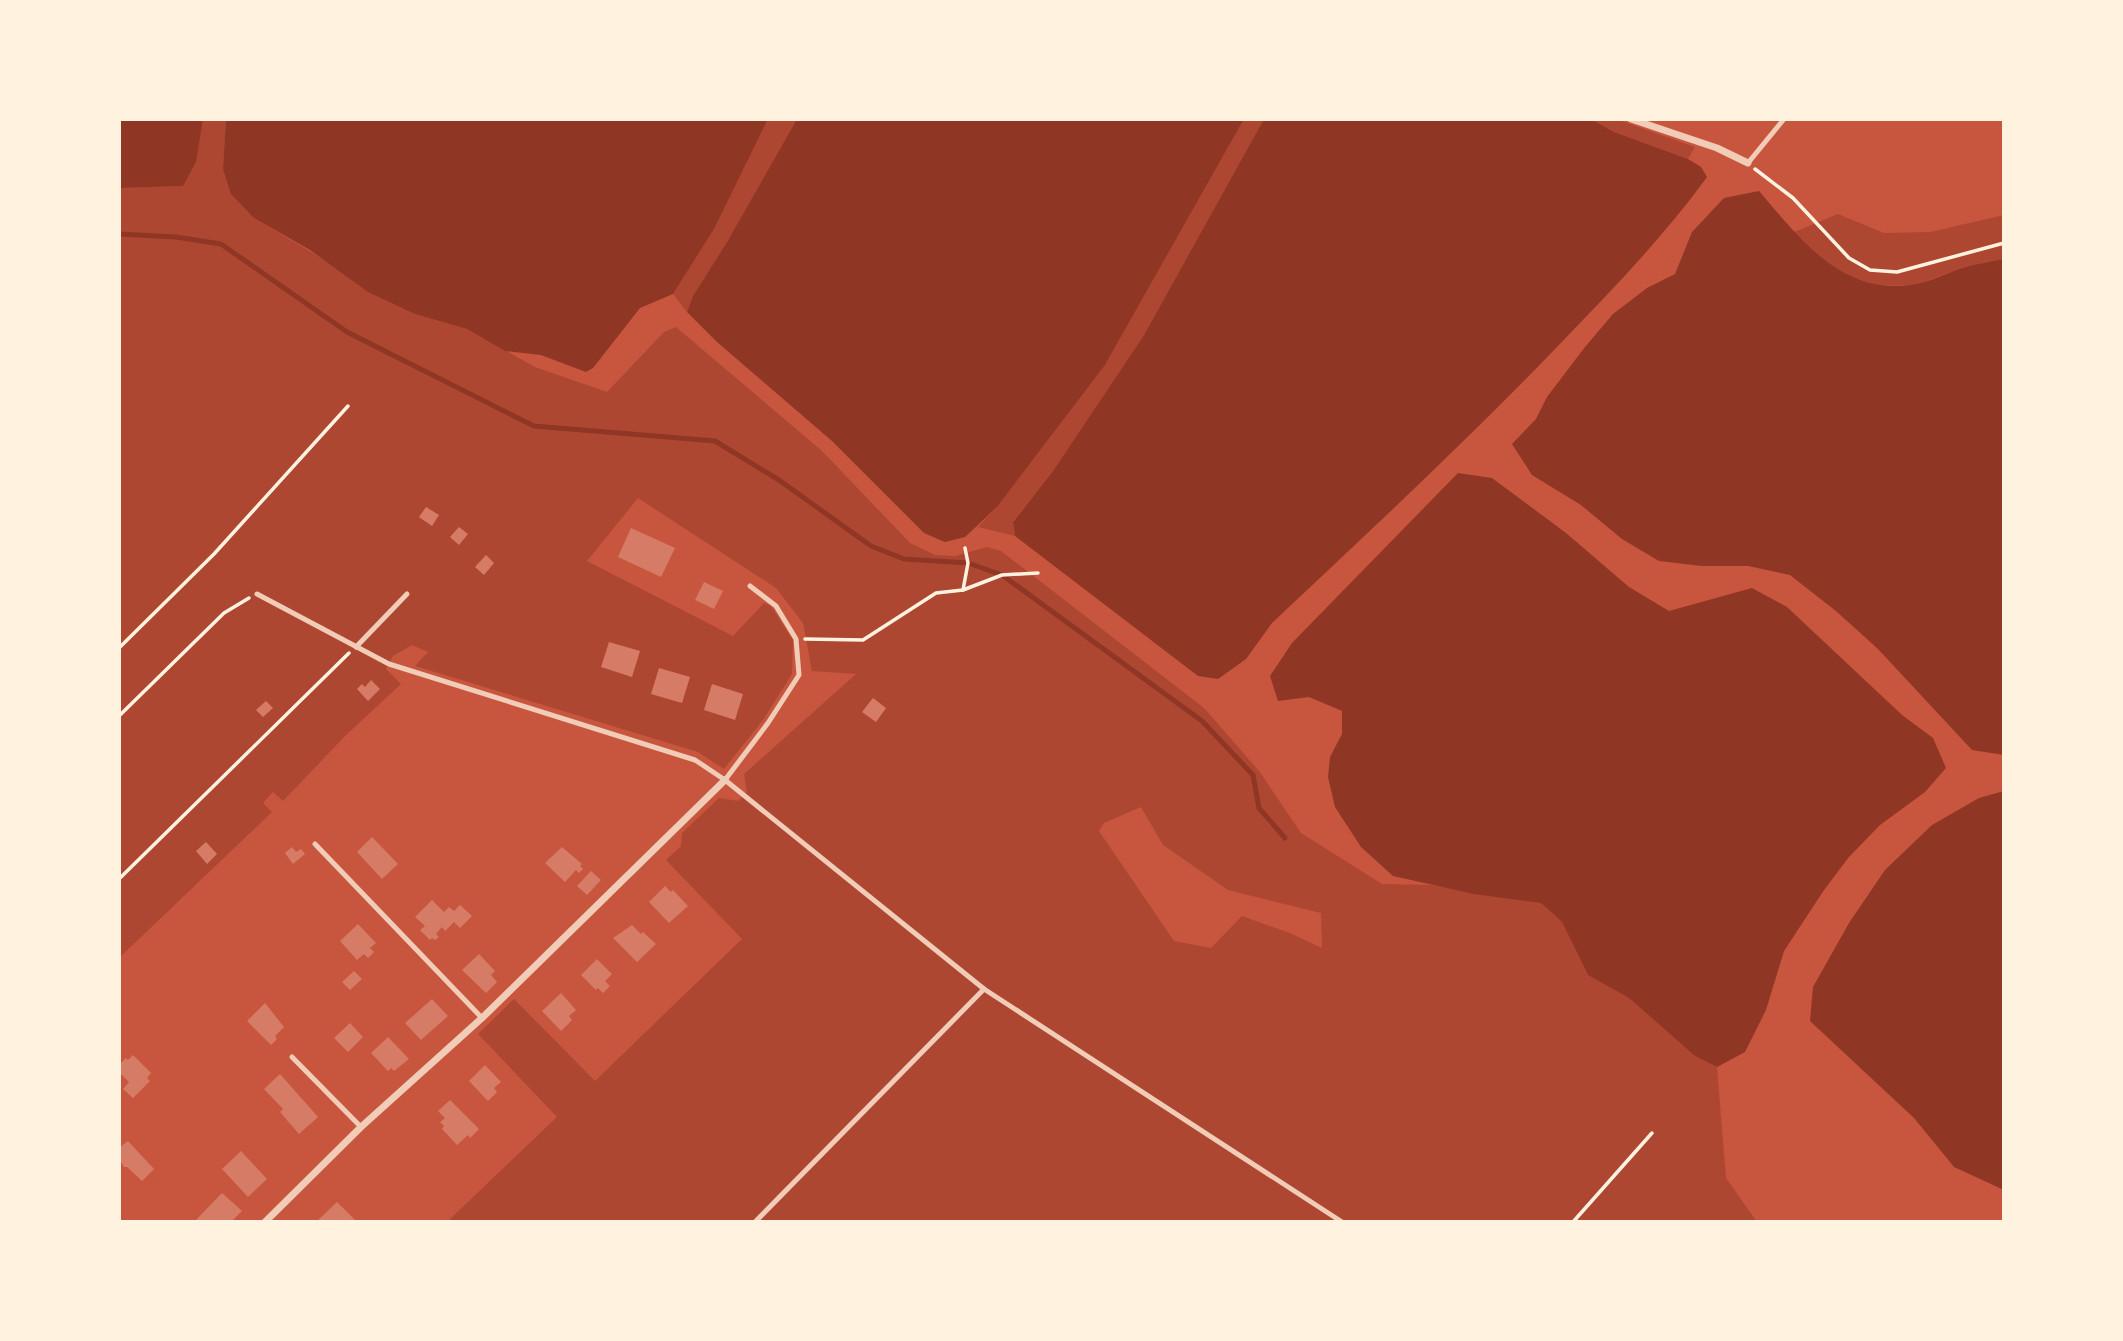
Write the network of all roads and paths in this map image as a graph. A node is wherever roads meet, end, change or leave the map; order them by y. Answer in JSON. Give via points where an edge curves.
{"nodes":[{"id":1,"x":1631,"y":119,"type":"edge"},
{"id":2,"x":1784,"y":119,"type":"edge"},
{"id":3,"x":1748,"y":163,"type":"junction"},
{"id":4,"x":2004,"y":243,"type":"edge"},
{"id":5,"x":348,"y":406,"type":"dead end"},
{"id":6,"x":965,"y":548,"type":"dead end"},
{"id":7,"x":1038,"y":573,"type":"dead end"},
{"id":8,"x":750,"y":586,"type":"dead end"},
{"id":9,"x":963,"y":590,"type":"junction"},
{"id":10,"x":257,"y":594,"type":"joint"},
{"id":11,"x":407,"y":594,"type":"dead end"},
{"id":12,"x":796,"y":639,"type":"junction"},
{"id":13,"x":356,"y":647,"type":"junction"},
{"id":14,"x":119,"y":648,"type":"edge"},
{"id":15,"x":119,"y":716,"type":"edge"},
{"id":16,"x":725,"y":780,"type":"junction"},
{"id":17,"x":315,"y":844,"type":"dead end"},
{"id":18,"x":119,"y":878,"type":"edge"},
{"id":19,"x":984,"y":989,"type":"junction"},
{"id":20,"x":482,"y":1018,"type":"junction"},
{"id":21,"x":292,"y":1057,"type":"dead end"},
{"id":22,"x":361,"y":1127,"type":"junction"},
{"id":23,"x":1652,"y":1133,"type":"dead end"},
{"id":24,"x":265,"y":1222,"type":"edge"},
{"id":25,"x":755,"y":1222,"type":"edge"},
{"id":26,"x":1342,"y":1222,"type":"edge"},
{"id":27,"x":1573,"y":1222,"type":"edge"}],
"edges":[{"from":1,"to":3,"type":"street"},
{"from":2,"to":3,"type":"lane"},
{"from":3,"to":4,"type":"path","via":[[1793,198],[1849,258],[1870,270],[1897,272]]},
{"from":5,"to":14,"type":"path","via":[[214,554]]},
{"from":6,"to":9,"type":"path","via":[[968,563]]},
{"from":7,"to":9,"type":"path","via":[[1002,575]]},
{"from":8,"to":12,"type":"lane","via":[[776,606]]},
{"from":9,"to":12,"type":"path","via":[[936,593],[863,640]]},
{"from":10,"to":13,"type":"lane"},
{"from":10,"to":15,"type":"path","via":[[224,613]]},
{"from":11,"to":13,"type":"lane"},
{"from":12,"to":16,"type":"lane","via":[[799,675]]},
{"from":13,"to":16,"type":"lane","via":[[414,673],[695,760]]},
{"from":13,"to":18,"type":"path"},
{"from":16,"to":19,"type":"lane"},
{"from":16,"to":20,"type":"street"},
{"from":17,"to":20,"type":"lane"},
{"from":19,"to":25,"type":"lane"},
{"from":19,"to":26,"type":"lane"},
{"from":20,"to":22,"type":"street"},
{"from":21,"to":22,"type":"lane"},
{"from":22,"to":24,"type":"street"},
{"from":23,"to":27,"type":"path"}]}
